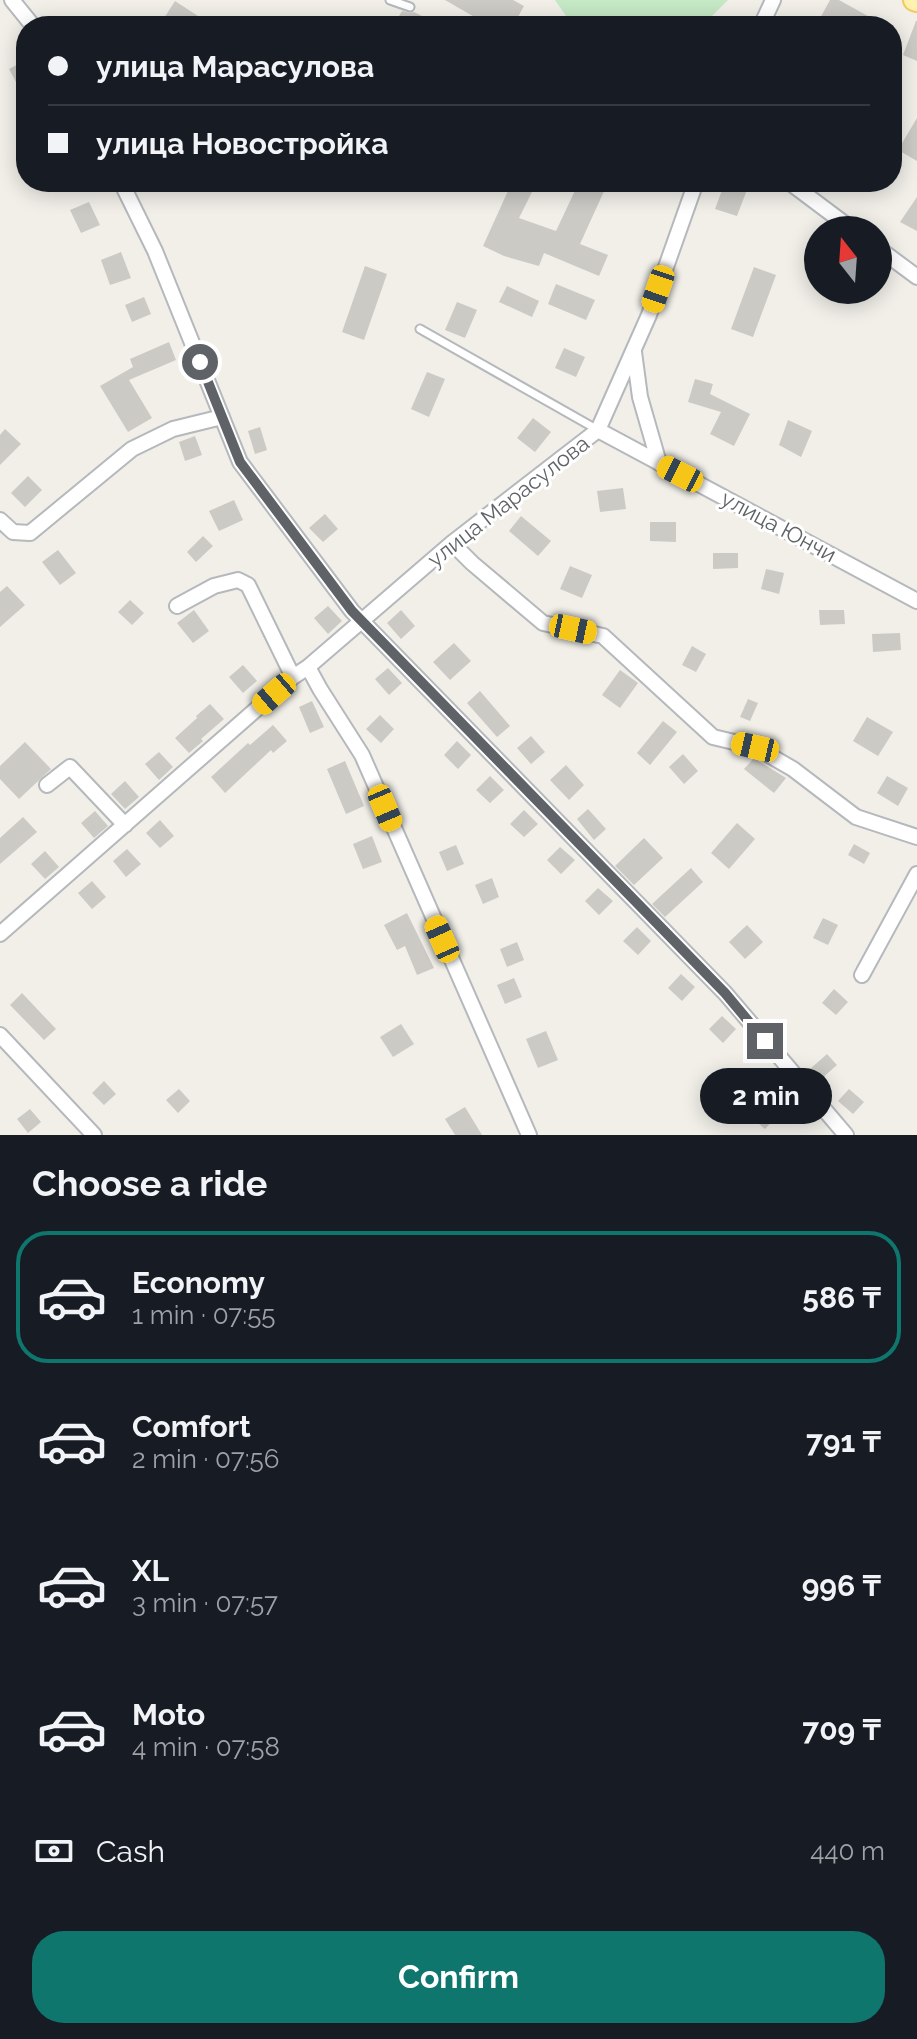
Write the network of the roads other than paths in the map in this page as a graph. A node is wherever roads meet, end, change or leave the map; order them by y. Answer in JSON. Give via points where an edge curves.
{"nodes":[{"id":1,"x":12,"y":0,"type":"edge"},
{"id":2,"x":390,"y":0,"type":"edge"},
{"id":3,"x":410,"y":7,"type":"dead end"},
{"id":4,"x":25,"y":16,"type":"edge"},
{"id":5,"x":126,"y":192,"type":"edge"},
{"id":6,"x":692,"y":192,"type":"edge"},
{"id":7,"x":802,"y":192,"type":"edge"},
{"id":8,"x":834,"y":216,"type":"edge"},
{"id":9,"x":892,"y":258,"type":"edge"},
{"id":10,"x":917,"y":277,"type":"edge"},
{"id":11,"x":420,"y":329,"type":"dead end"},
{"id":12,"x":634,"y":352,"type":"junction"},
{"id":13,"x":222,"y":417,"type":"junction"},
{"id":14,"x":598,"y":430,"type":"junction"},
{"id":15,"x":659,"y":463,"type":"junction"},
{"id":16,"x":0,"y":520,"type":"edge"},
{"id":17,"x":452,"y":543,"type":"junction"},
{"id":18,"x":917,"y":601,"type":"edge"},
{"id":19,"x":177,"y":606,"type":"dead end"},
{"id":20,"x":361,"y":621,"type":"junction"},
{"id":21,"x":308,"y":667,"type":"junction"},
{"id":22,"x":293,"y":677,"type":"junction"},
{"id":23,"x":47,"y":785,"type":"dead end"},
{"id":24,"x":125,"y":825,"type":"junction"},
{"id":25,"x":917,"y":837,"type":"edge"},
{"id":26,"x":917,"y":874,"type":"edge"},
{"id":27,"x":0,"y":934,"type":"edge"},
{"id":28,"x":862,"y":975,"type":"dead end"},
{"id":29,"x":0,"y":1035,"type":"edge"},
{"id":30,"x":94,"y":1135,"type":"edge"},
{"id":31,"x":529,"y":1135,"type":"edge"},
{"id":32,"x":846,"y":1135,"type":"edge"}],
"edges":[{"from":1,"to":4,"type":"street"},
{"from":2,"to":3,"type":"lane"},
{"from":5,"to":13,"type":"street"},
{"from":6,"to":12,"type":"street","name":"улица Марасулова"},
{"from":7,"to":8,"type":"street"},
{"from":9,"to":10,"type":"street"},
{"from":11,"to":14,"type":"lane"},
{"from":12,"to":14,"type":"street","name":"улица Марасулова"},
{"from":12,"to":15,"type":"street","via":[[640,397]]},
{"from":13,"to":16,"type":"street","via":[[173,429],[132,449],[30,533],[13,532]]},
{"from":13,"to":20,"type":"street","via":[[240,462]]},
{"from":14,"to":15,"type":"street","name":"улица Юнчи"},
{"from":14,"to":17,"type":"street","name":"улица Марасулова"},
{"from":15,"to":18,"type":"street","name":"улица Юнчи"},
{"from":17,"to":20,"type":"street","name":"улица Марасулова"},
{"from":17,"to":25,"type":"street","via":[[543,623],[603,636],[713,737],[755,747],[856,817]]},
{"from":19,"to":22,"type":"street","via":[[214,586],[238,580],[248,585]]},
{"from":20,"to":21,"type":"street","name":"улица Марасулова"},
{"from":20,"to":32,"type":"street","via":[[725,993]]},
{"from":21,"to":22,"type":"street","name":"улица Марасулова"},
{"from":21,"to":31,"type":"street","via":[[362,755]]},
{"from":22,"to":24,"type":"street","name":"улица Марасулова"},
{"from":23,"to":24,"type":"street","via":[[70,767]]},
{"from":24,"to":27,"type":"street","name":"улица Марасулова"},
{"from":26,"to":28,"type":"street"},
{"from":29,"to":30,"type":"street"}]}
